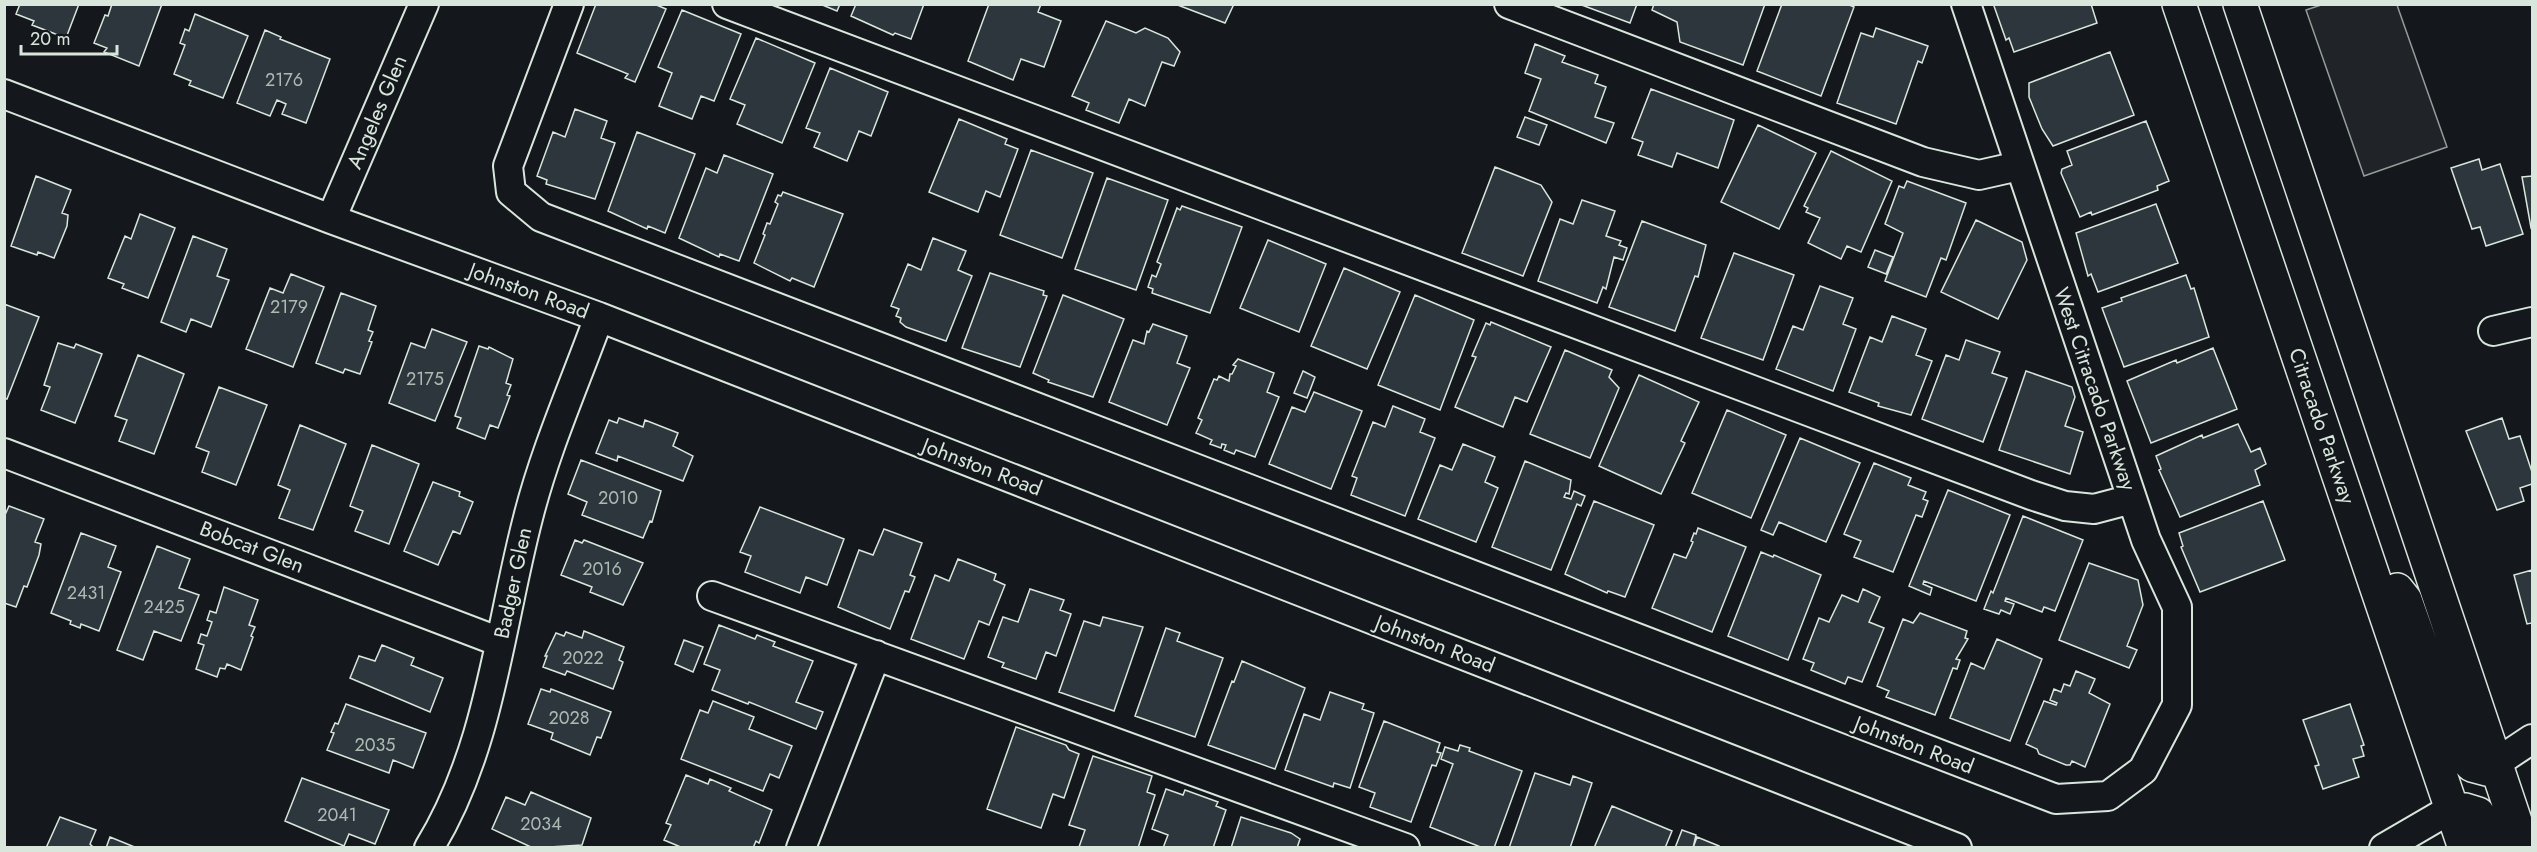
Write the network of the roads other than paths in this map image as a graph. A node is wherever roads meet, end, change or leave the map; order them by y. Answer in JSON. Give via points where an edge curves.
{"nodes":[{"id":1,"x":424,"y":4,"type":"edge"},
{"id":2,"x":569,"y":4,"type":"edge"},
{"id":3,"x":727,"y":4,"type":"edge"},
{"id":4,"x":1509,"y":4,"type":"edge"},
{"id":5,"x":1966,"y":4,"type":"edge"},
{"id":6,"x":2179,"y":4,"type":"edge"},
{"id":7,"x":2240,"y":4,"type":"edge"},
{"id":8,"x":4,"y":94,"type":"edge"},
{"id":9,"x":2019,"y":166,"type":"junction"},
{"id":10,"x":331,"y":219,"type":"junction"},
{"id":11,"x":599,"y":317,"type":"junction"},
{"id":12,"x":2532,"y":322,"type":"edge"},
{"id":13,"x":2493,"y":331,"type":"dead end"},
{"id":14,"x":4,"y":453,"type":"edge"},
{"id":15,"x":2132,"y":499,"type":"junction"},
{"id":16,"x":2366,"y":554,"type":"junction"},
{"id":17,"x":712,"y":596,"type":"dead end"},
{"id":18,"x":500,"y":642,"type":"junction"},
{"id":19,"x":876,"y":655,"type":"junction"},
{"id":20,"x":2532,"y":738,"type":"edge"},
{"id":21,"x":2496,"y":763,"type":"junction"},
{"id":22,"x":2143,"y":770,"type":"joint"},
{"id":23,"x":2451,"y":809,"type":"junction"},
{"id":24,"x":429,"y":848,"type":"edge"},
{"id":25,"x":801,"y":848,"type":"edge"},
{"id":26,"x":1405,"y":848,"type":"edge"},
{"id":27,"x":1957,"y":848,"type":"edge"},
{"id":28,"x":2384,"y":848,"type":"edge"},
{"id":29,"x":2465,"y":848,"type":"edge"},
{"id":30,"x":2497,"y":848,"type":"edge"},
{"id":31,"x":2524,"y":848,"type":"edge"}],
"edges":[{"from":1,"to":10,"type":"street","name":"Angeles Glen"},
{"from":2,"to":22,"type":"street","name":"Johnston Road","via":[[508,166],[512,192],[541,218],[2056,799],[2108,796]]},
{"from":3,"to":15,"type":"street","via":[[2031,495],[2065,506],[2094,509]]},
{"from":4,"to":9,"type":"street","via":[[1923,162],[1979,175]]},
{"from":5,"to":9,"type":"street","name":"West Citracado Parkway"},
{"from":6,"to":16,"type":"main road","name":"Citracado Parkway"},
{"from":7,"to":21,"type":"main road"},
{"from":8,"to":10,"type":"street","name":"Johnston Road"},
{"from":9,"to":15,"type":"street","name":"West Citracado Parkway"},
{"from":10,"to":11,"type":"street","name":"Johnston Road"},
{"from":11,"to":18,"type":"street","name":"Badger Glen","via":[[528,515]]},
{"from":11,"to":27,"type":"street","name":"Johnston Road"},
{"from":12,"to":13,"type":"street"},
{"from":14,"to":18,"type":"street","name":"Bobcat Glen"},
{"from":15,"to":22,"type":"street","name":"West Citracado Parkway","via":[[2177,607],[2177,705]]},
{"from":16,"to":21,"type":"main road","via":[[2405,600],[2458,750],[2472,765],[2487,770]]},
{"from":16,"to":23,"type":"main road","name":"Citracado Parkway"},
{"from":17,"to":19,"type":"street"},
{"from":18,"to":24,"type":"street","name":"Badger Glen","via":[[473,752]]},
{"from":19,"to":25,"type":"street"},
{"from":19,"to":26,"type":"street"},
{"from":20,"to":21,"type":"street"},
{"from":21,"to":31,"type":"main road"},
{"from":23,"to":28,"type":"street"},
{"from":23,"to":29,"type":"main road","name":"Citracado Parkway"},
{"from":23,"to":30,"type":"main road","via":[[2478,814]]}]}
